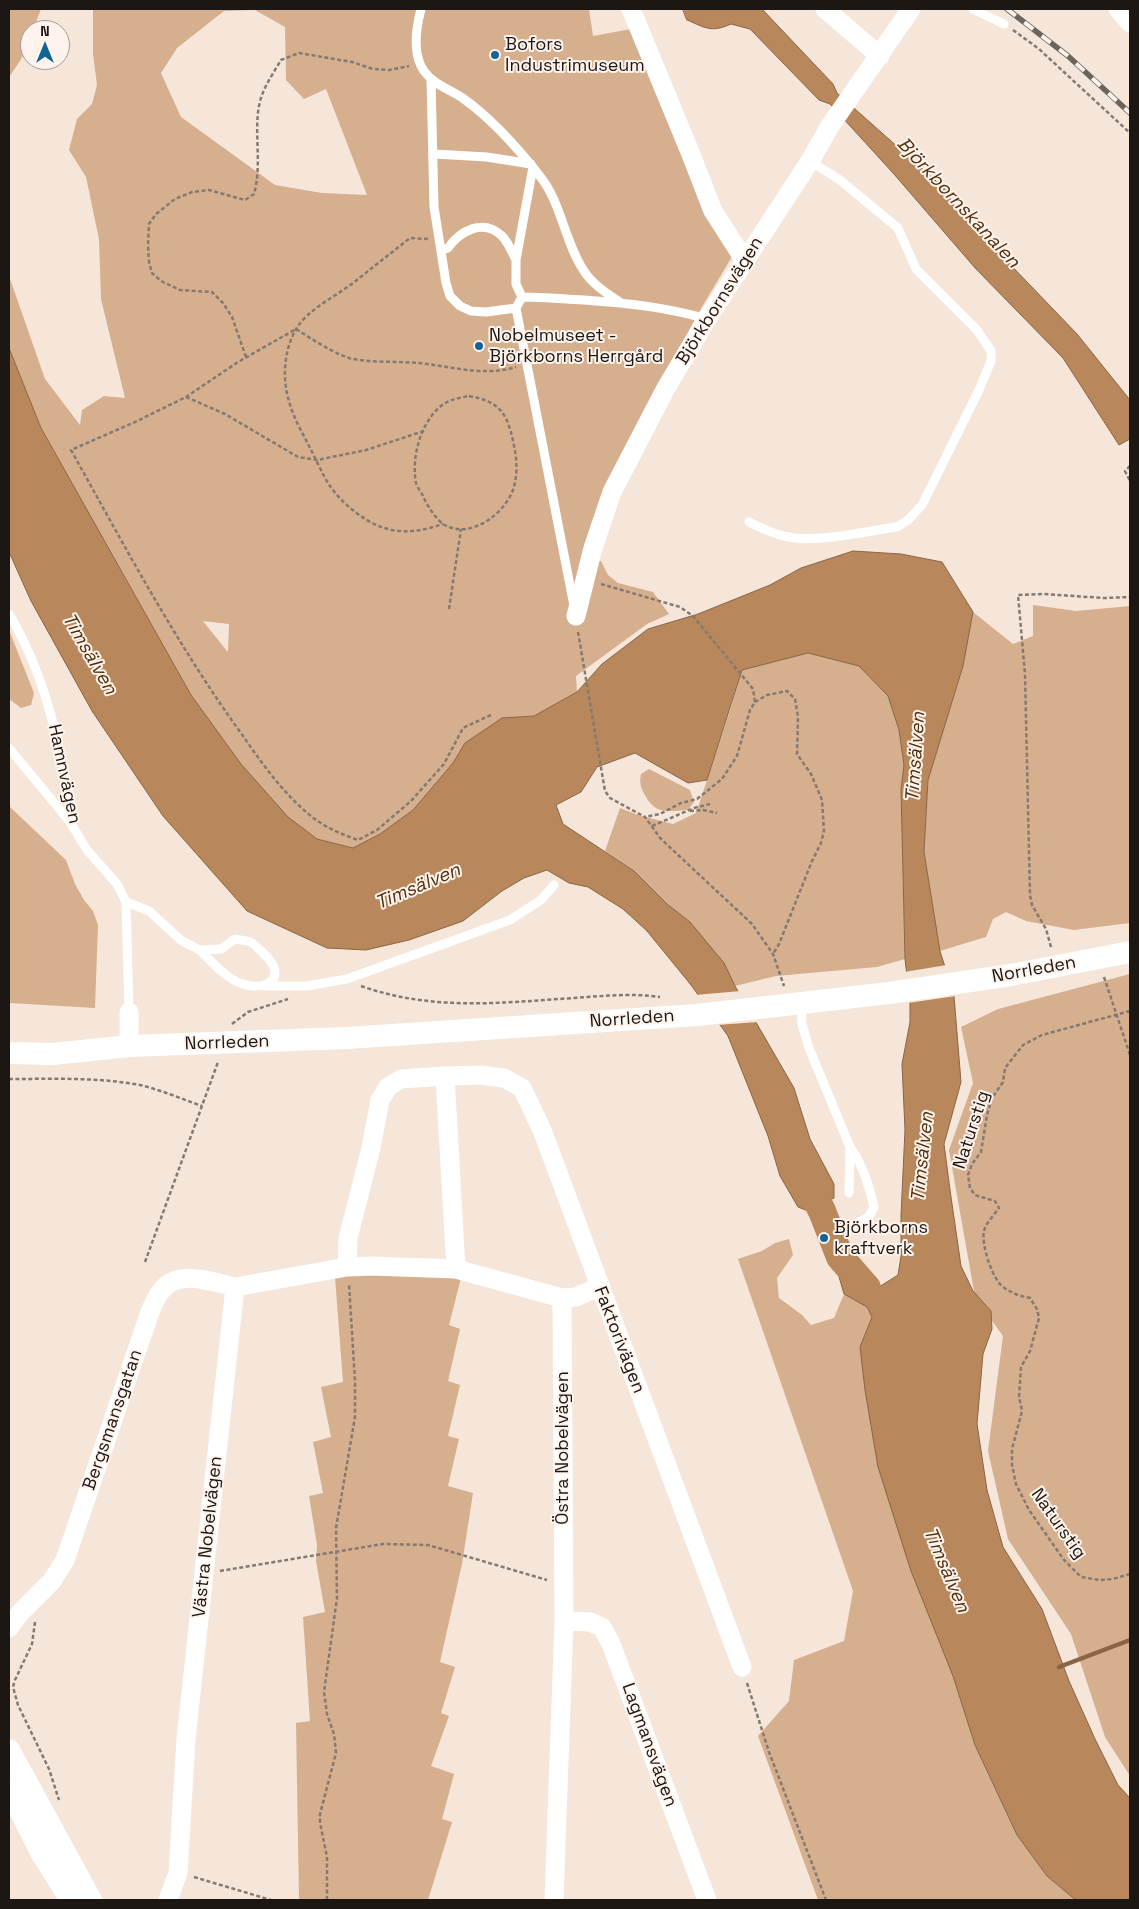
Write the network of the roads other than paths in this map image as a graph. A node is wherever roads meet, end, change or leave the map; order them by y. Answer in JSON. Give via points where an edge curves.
{"nodes":[{"id":1,"x":421,"y":9,"type":"edge"},
{"id":2,"x":631,"y":9,"type":"edge"},
{"id":3,"x":825,"y":9,"type":"edge"},
{"id":4,"x":911,"y":9,"type":"edge"},
{"id":5,"x":973,"y":9,"type":"edge"},
{"id":6,"x":1118,"y":9,"type":"edge"},
{"id":7,"x":1130,"y":23,"type":"edge"},
{"id":8,"x":1004,"y":24,"type":"road end"},
{"id":9,"x":880,"y":56,"type":"junction"},
{"id":10,"x":432,"y":80,"type":"junction"},
{"id":11,"x":434,"y":154,"type":"junction"},
{"id":12,"x":810,"y":161,"type":"junction"},
{"id":13,"x":532,"y":166,"type":"junction"},
{"id":14,"x":442,"y":250,"type":"junction"},
{"id":15,"x":516,"y":260,"type":"junction"},
{"id":16,"x":745,"y":261,"type":"junction"},
{"id":17,"x":522,"y":298,"type":"junction"},
{"id":18,"x":622,"y":303,"type":"junction"},
{"id":19,"x":516,"y":308,"type":"junction"},
{"id":20,"x":706,"y":319,"type":"junction"},
{"id":21,"x":749,"y":522,"type":"dead end"},
{"id":22,"x":9,"y":614,"type":"edge"},
{"id":23,"x":576,"y":616,"type":"joint"},
{"id":24,"x":9,"y":748,"type":"edge"},
{"id":25,"x":70,"y":822,"type":"junction"},
{"id":26,"x":554,"y":884,"type":"dead end"},
{"id":27,"x":126,"y":902,"type":"junction"},
{"id":28,"x":200,"y":950,"type":"junction"},
{"id":29,"x":1130,"y":952,"type":"edge"},
{"id":30,"x":265,"y":986,"type":"junction"},
{"id":31,"x":801,"y":1004,"type":"junction"},
{"id":32,"x":129,"y":1012,"type":"joint"},
{"id":33,"x":9,"y":1038,"type":"edge"},
{"id":34,"x":129,"y":1046,"type":"junction"},
{"id":35,"x":9,"y":1054,"type":"edge"},
{"id":36,"x":445,"y":1076,"type":"junction"},
{"id":37,"x":850,"y":1146,"type":"junction"},
{"id":38,"x":849,"y":1193,"type":"dead end"},
{"id":39,"x":855,"y":1224,"type":"dead end"},
{"id":40,"x":347,"y":1267,"type":"junction"},
{"id":41,"x":456,"y":1268,"type":"junction"},
{"id":42,"x":235,"y":1286,"type":"junction"},
{"id":43,"x":599,"y":1287,"type":"junction"},
{"id":44,"x":562,"y":1298,"type":"junction"},
{"id":45,"x":18,"y":1614,"type":"edge"},
{"id":46,"x":564,"y":1621,"type":"junction"},
{"id":47,"x":742,"y":1667,"type":"road end"},
{"id":48,"x":9,"y":1750,"type":"edge"},
{"id":49,"x":9,"y":1788,"type":"edge"},
{"id":50,"x":71,"y":1900,"type":"edge"},
{"id":51,"x":91,"y":1900,"type":"edge"},
{"id":52,"x":168,"y":1900,"type":"edge"},
{"id":53,"x":554,"y":1900,"type":"edge"},
{"id":54,"x":707,"y":1900,"type":"edge"}],
"edges":[{"from":1,"to":10,"type":"lane","via":[[416,48],[423,70]]},
{"from":2,"to":16,"type":"street","via":[[713,211]]},
{"from":3,"to":9,"type":"street"},
{"from":4,"to":9,"type":"street","name":"Björkbornsvägen"},
{"from":5,"to":8,"type":"lane"},
{"from":6,"to":7,"type":"street"},
{"from":9,"to":12,"type":"street","name":"Björkbornsvägen","via":[[830,126]]},
{"from":10,"to":11,"type":"lane"},
{"from":10,"to":13,"type":"lane","via":[[464,98],[492,122]]},
{"from":11,"to":13,"type":"lane","via":[[487,157]]},
{"from":11,"to":14,"type":"lane","via":[[432,183]]},
{"from":12,"to":16,"type":"street","name":"Björkbornsvägen"},
{"from":12,"to":21,"type":"lane","via":[[840,180],[898,228],[916,269],[977,330],[991,351],[991,361],[922,505],[908,520],[897,527],[812,538],[789,537]]},
{"from":13,"to":15,"type":"lane"},
{"from":13,"to":18,"type":"lane","via":[[556,202],[572,250],[585,272],[599,287]]},
{"from":14,"to":15,"type":"lane","via":[[468,230],[480,227],[503,237]]},
{"from":14,"to":19,"type":"lane","via":[[450,296],[460,306],[486,312]]},
{"from":15,"to":17,"type":"lane","via":[[516,284]]},
{"from":16,"to":20,"type":"street","name":"Björkbornsvägen"},
{"from":17,"to":18,"type":"lane"},
{"from":17,"to":19,"type":"lane"},
{"from":18,"to":20,"type":"lane","via":[[678,311]]},
{"from":19,"to":23,"type":"lane"},
{"from":20,"to":23,"type":"street","name":"Björkbornsvägen","via":[[612,492],[593,548]]},
{"from":22,"to":25,"type":"lane","name":"Hamnvägen","via":[[21,635],[52,715],[72,810]]},
{"from":24,"to":25,"type":"lane"},
{"from":25,"to":27,"type":"lane","name":"Hamnvägen","via":[[87,850],[117,884]]},
{"from":26,"to":30,"type":"lane","via":[[541,900],[510,920],[346,979],[306,986]]},
{"from":27,"to":28,"type":"lane","via":[[148,911],[182,941]]},
{"from":27,"to":32,"type":"lane","name":"Hamnvägen"},
{"from":28,"to":30,"type":"lane","via":[[233,980],[246,985]]},
{"from":28,"to":30,"type":"lane","via":[[221,949],[235,939],[250,942],[272,960],[275,974]]},
{"from":29,"to":31,"type":"street","name":"Norrleden","via":[[970,981]]},
{"from":31,"to":34,"type":"street","name":"Norrleden","via":[[697,1015],[346,1038]]},
{"from":31,"to":37,"type":"lane","via":[[802,1024],[809,1048]]},
{"from":32,"to":34,"type":"street","name":"Hamnvägen"},
{"from":33,"to":34,"type":"street","name":"Norrleden"},
{"from":34,"to":35,"type":"street","name":"Norrleden","via":[[53,1054]]},
{"from":36,"to":40,"type":"street","via":[[401,1079],[388,1087],[380,1100],[348,1238]]},
{"from":36,"to":41,"type":"street"},
{"from":36,"to":43,"type":"street","name":"Faktorivägen","via":[[504,1078],[522,1088],[542,1130]]},
{"from":37,"to":38,"type":"lane"},
{"from":37,"to":39,"type":"lane","via":[[869,1185],[874,1207],[869,1217]]},
{"from":40,"to":41,"type":"street"},
{"from":40,"to":42,"type":"street"},
{"from":41,"to":44,"type":"street"},
{"from":42,"to":45,"type":"street","name":"Bergsmansgatan","via":[[194,1278],[175,1279],[161,1290],[150,1312],[65,1560],[52,1581]]},
{"from":42,"to":52,"type":"street","name":"Västra Nobelvägen","via":[[186,1739],[178,1873]]},
{"from":43,"to":44,"type":"street","via":[[576,1297]]},
{"from":43,"to":47,"type":"street","name":"Faktorivägen"},
{"from":44,"to":46,"type":"street","name":"Östra Nobelvägen"},
{"from":46,"to":53,"type":"street","name":"Östra Nobelvägen"},
{"from":46,"to":54,"type":"street","name":"Lagmansvägen","via":[[590,1622],[602,1627],[611,1644]]},
{"from":48,"to":51,"type":"street"},
{"from":49,"to":50,"type":"street","via":[[42,1854]]}]}
